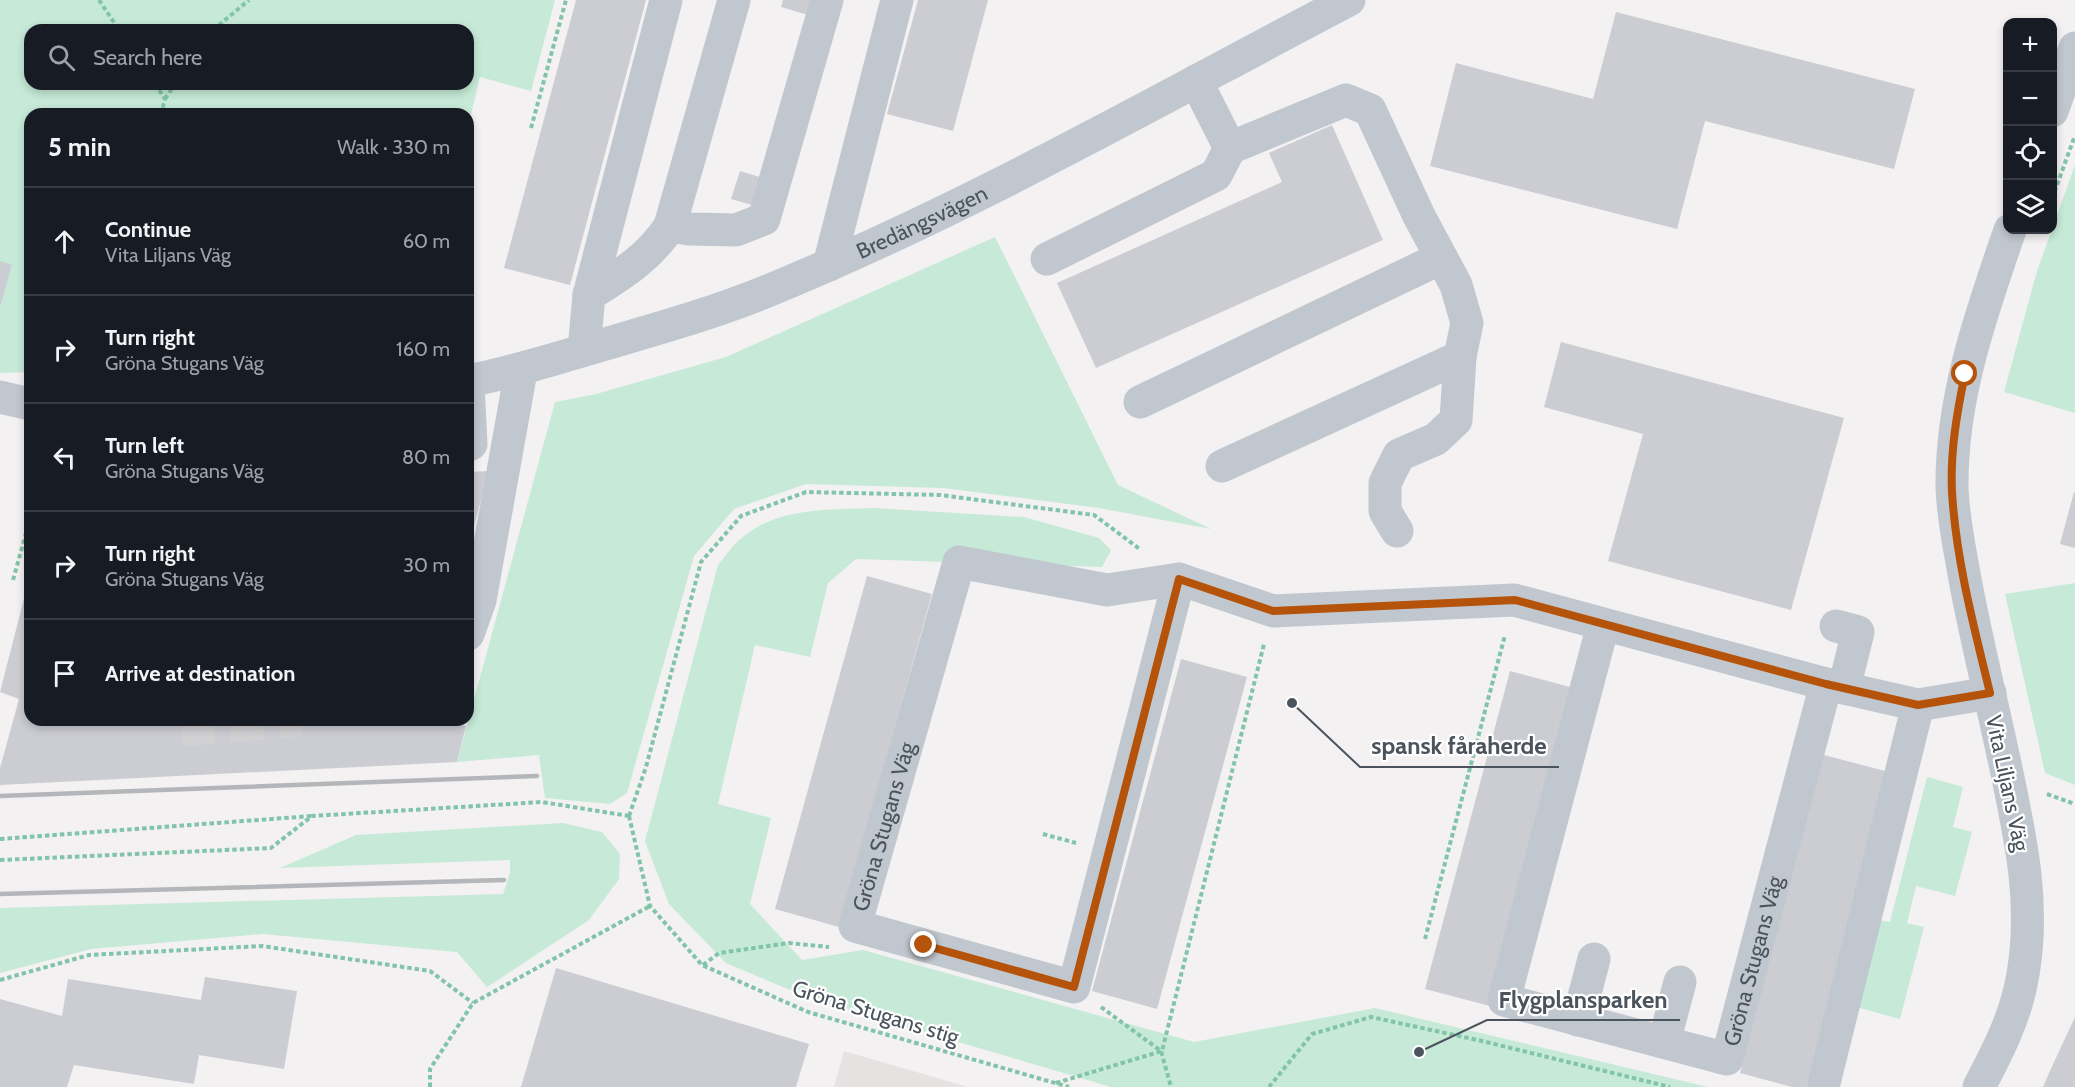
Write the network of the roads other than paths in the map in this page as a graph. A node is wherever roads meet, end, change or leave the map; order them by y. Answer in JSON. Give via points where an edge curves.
{"nodes":[{"id":1,"x":666,"y":0,"type":"edge"},
{"id":2,"x":734,"y":0,"type":"edge"},
{"id":3,"x":827,"y":0,"type":"edge"},
{"id":4,"x":897,"y":0,"type":"edge"},
{"id":5,"x":1349,"y":0,"type":"edge"},
{"id":6,"x":2075,"y":48,"type":"edge"},
{"id":7,"x":1196,"y":81,"type":"junction"},
{"id":8,"x":2057,"y":97,"type":"edge"},
{"id":9,"x":1230,"y":147,"type":"junction"},
{"id":10,"x":670,"y":226,"type":"junction"},
{"id":11,"x":2009,"y":234,"type":"edge"},
{"id":12,"x":1441,"y":258,"type":"junction"},
{"id":13,"x":1047,"y":259,"type":"dead end"},
{"id":14,"x":829,"y":265,"type":"junction"},
{"id":15,"x":589,"y":295,"type":"junction"},
{"id":16,"x":584,"y":350,"type":"junction"},
{"id":17,"x":1460,"y":357,"type":"junction"},
{"id":18,"x":521,"y":371,"type":"junction"},
{"id":19,"x":474,"y":381,"type":"edge"},
{"id":20,"x":0,"y":397,"type":"edge"},
{"id":21,"x":1140,"y":402,"type":"dead end"},
{"id":22,"x":24,"y":403,"type":"edge"},
{"id":23,"x":1222,"y":466,"type":"dead end"},
{"id":24,"x":1397,"y":531,"type":"dead end"},
{"id":25,"x":1179,"y":579,"type":"junction"},
{"id":26,"x":474,"y":617,"type":"edge"},
{"id":27,"x":1603,"y":625,"type":"junction"},
{"id":28,"x":1836,"y":626,"type":"dead end"},
{"id":29,"x":1835,"y":686,"type":"junction"},
{"id":30,"x":1990,"y":693,"type":"junction"},
{"id":31,"x":1918,"y":705,"type":"junction"},
{"id":32,"x":1594,"y":959,"type":"dead end"},
{"id":33,"x":1680,"y":982,"type":"dead end"},
{"id":34,"x":1578,"y":1020,"type":"junction"},
{"id":35,"x":1664,"y":1042,"type":"junction"},
{"id":36,"x":1822,"y":1087,"type":"edge"},
{"id":37,"x":1979,"y":1087,"type":"edge"}],
"edges":[{"from":1,"to":15,"type":"street"},
{"from":2,"to":10,"type":"street"},
{"from":3,"to":10,"type":"street","via":[[764,219],[736,230]]},
{"from":4,"to":14,"type":"street"},
{"from":5,"to":7,"type":"street","name":"Bredängsvägen"},
{"from":6,"to":8,"type":"street"},
{"from":7,"to":9,"type":"street"},
{"from":7,"to":14,"type":"street","name":"Bredängsvägen","via":[[919,225]]},
{"from":9,"to":12,"type":"street","via":[[1346,100],[1370,110]]},
{"from":9,"to":13,"type":"street","via":[[1216,176]]},
{"from":10,"to":15,"type":"street","via":[[636,265]]},
{"from":11,"to":30,"type":"street","name":"Vita Liljans Väg","via":[[1980,315],[1965,374],[1953,454],[1955,526]]},
{"from":12,"to":17,"type":"street","via":[[1456,285],[1467,323]]},
{"from":12,"to":21,"type":"street"},
{"from":14,"to":16,"type":"street","name":"Bredängsvägen","via":[[648,333]]},
{"from":15,"to":16,"type":"street"},
{"from":16,"to":18,"type":"street","name":"Bredängsvägen"},
{"from":17,"to":23,"type":"street"},
{"from":17,"to":24,"type":"street","via":[[1456,420],[1436,439],[1400,454],[1385,483],[1385,511]]},
{"from":18,"to":19,"type":"street","name":"Bredängsvägen"},
{"from":18,"to":26,"type":"street"},
{"from":20,"to":22,"type":"street"},
{"from":25,"to":25,"type":"street","name":"Gröna Stugans Väg","via":[[1074,987],[855,926],[959,562],[1107,590]]},
{"from":25,"to":27,"type":"street","name":"Gröna Stugans Väg","via":[[1273,611],[1515,600]]},
{"from":27,"to":29,"type":"street","name":"Gröna Stugans Väg"},
{"from":27,"to":34,"type":"street","name":"Gröna Stugans Väg","via":[[1504,1000]]},
{"from":28,"to":29,"type":"street","via":[[1857,632]]},
{"from":29,"to":31,"type":"street","name":"Gröna Stugans Väg"},
{"from":29,"to":35,"type":"street","name":"Gröna Stugans Väg","via":[[1727,1059]]},
{"from":30,"to":31,"type":"street","name":"Gröna Stugans Väg"},
{"from":30,"to":37,"type":"street","name":"Vita Liljans Väg","via":[[2022,844],[2029,919],[2023,975],[2014,1011]]},
{"from":31,"to":36,"type":"street"},
{"from":32,"to":34,"type":"street"},
{"from":33,"to":35,"type":"street"},
{"from":34,"to":35,"type":"street","name":"Gröna Stugans Väg"}]}
